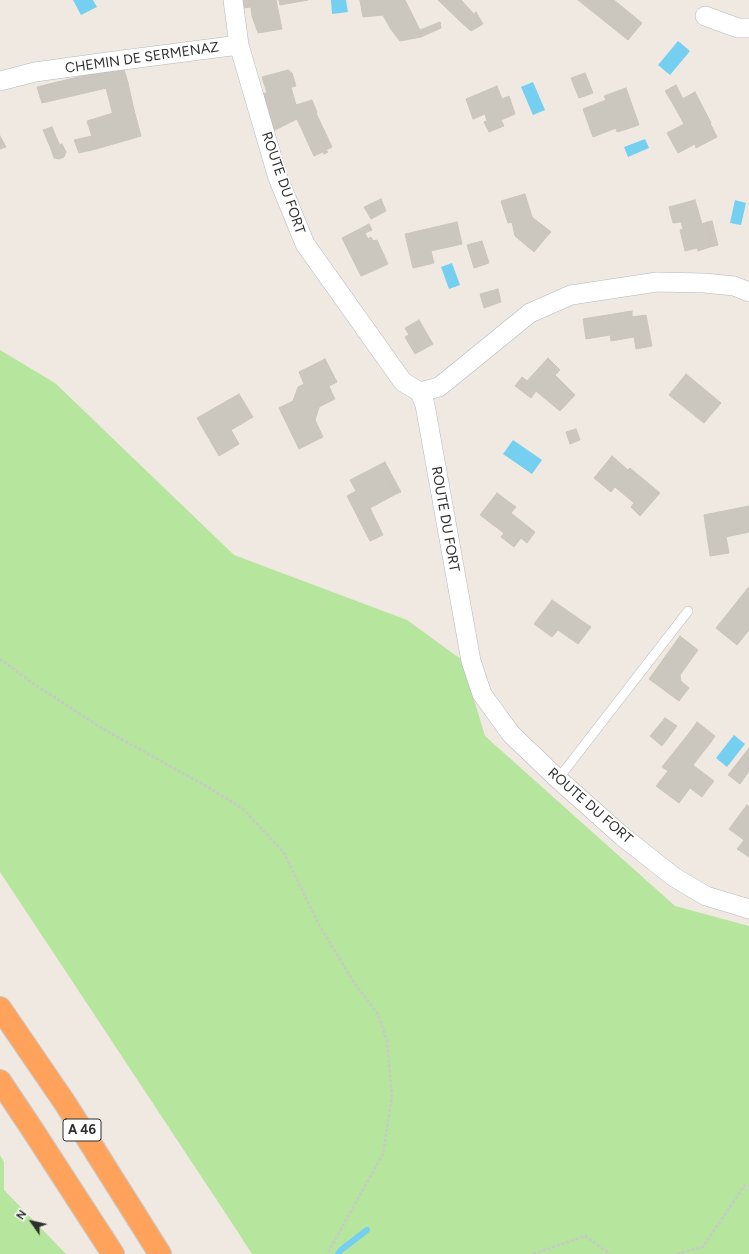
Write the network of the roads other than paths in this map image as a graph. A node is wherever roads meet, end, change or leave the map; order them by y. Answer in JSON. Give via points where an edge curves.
{"nodes":[{"id":1,"x":233,"y":0,"type":"edge"},
{"id":2,"x":705,"y":16,"type":"dead end"},
{"id":3,"x":749,"y":28,"type":"edge"},
{"id":4,"x":239,"y":45,"type":"junction"},
{"id":5,"x":0,"y":81,"type":"edge"},
{"id":6,"x":749,"y":292,"type":"edge"},
{"id":7,"x":420,"y":392,"type":"junction"},
{"id":8,"x":688,"y":611,"type":"dead end"},
{"id":9,"x":558,"y":779,"type":"junction"},
{"id":10,"x":749,"y":909,"type":"edge"},
{"id":11,"x":0,"y":1008,"type":"edge"},
{"id":12,"x":0,"y":1081,"type":"edge"},
{"id":13,"x":113,"y":1254,"type":"edge"},
{"id":14,"x":160,"y":1254,"type":"edge"}],
"edges":[{"from":1,"to":4,"type":"street","name":"CHEMIN DE SERMENAZ"},
{"from":2,"to":3,"type":"street","via":[[738,28]]},
{"from":4,"to":5,"type":"street","name":"CHEMIN DE SERMENAZ","via":[[35,72]]},
{"from":4,"to":7,"type":"street","name":"ROUTE DU FORT","via":[[278,178],[305,244],[403,382]]},
{"from":6,"to":7,"type":"street","via":[[734,286],[657,282],[571,295],[530,313],[439,387]]},
{"from":7,"to":9,"type":"street","name":"ROUTE DU FORT","via":[[425,405],[471,661],[482,694],[511,734]]},
{"from":8,"to":9,"type":"lane"},
{"from":9,"to":10,"type":"street","name":"ROUTE DU FORT","via":[[622,836],[674,877],[706,896]]},
{"from":11,"to":14,"type":"highway","number":"A 46","via":[[65,1104]]},
{"from":12,"to":13,"type":"highway","number":"A 46"}]}
